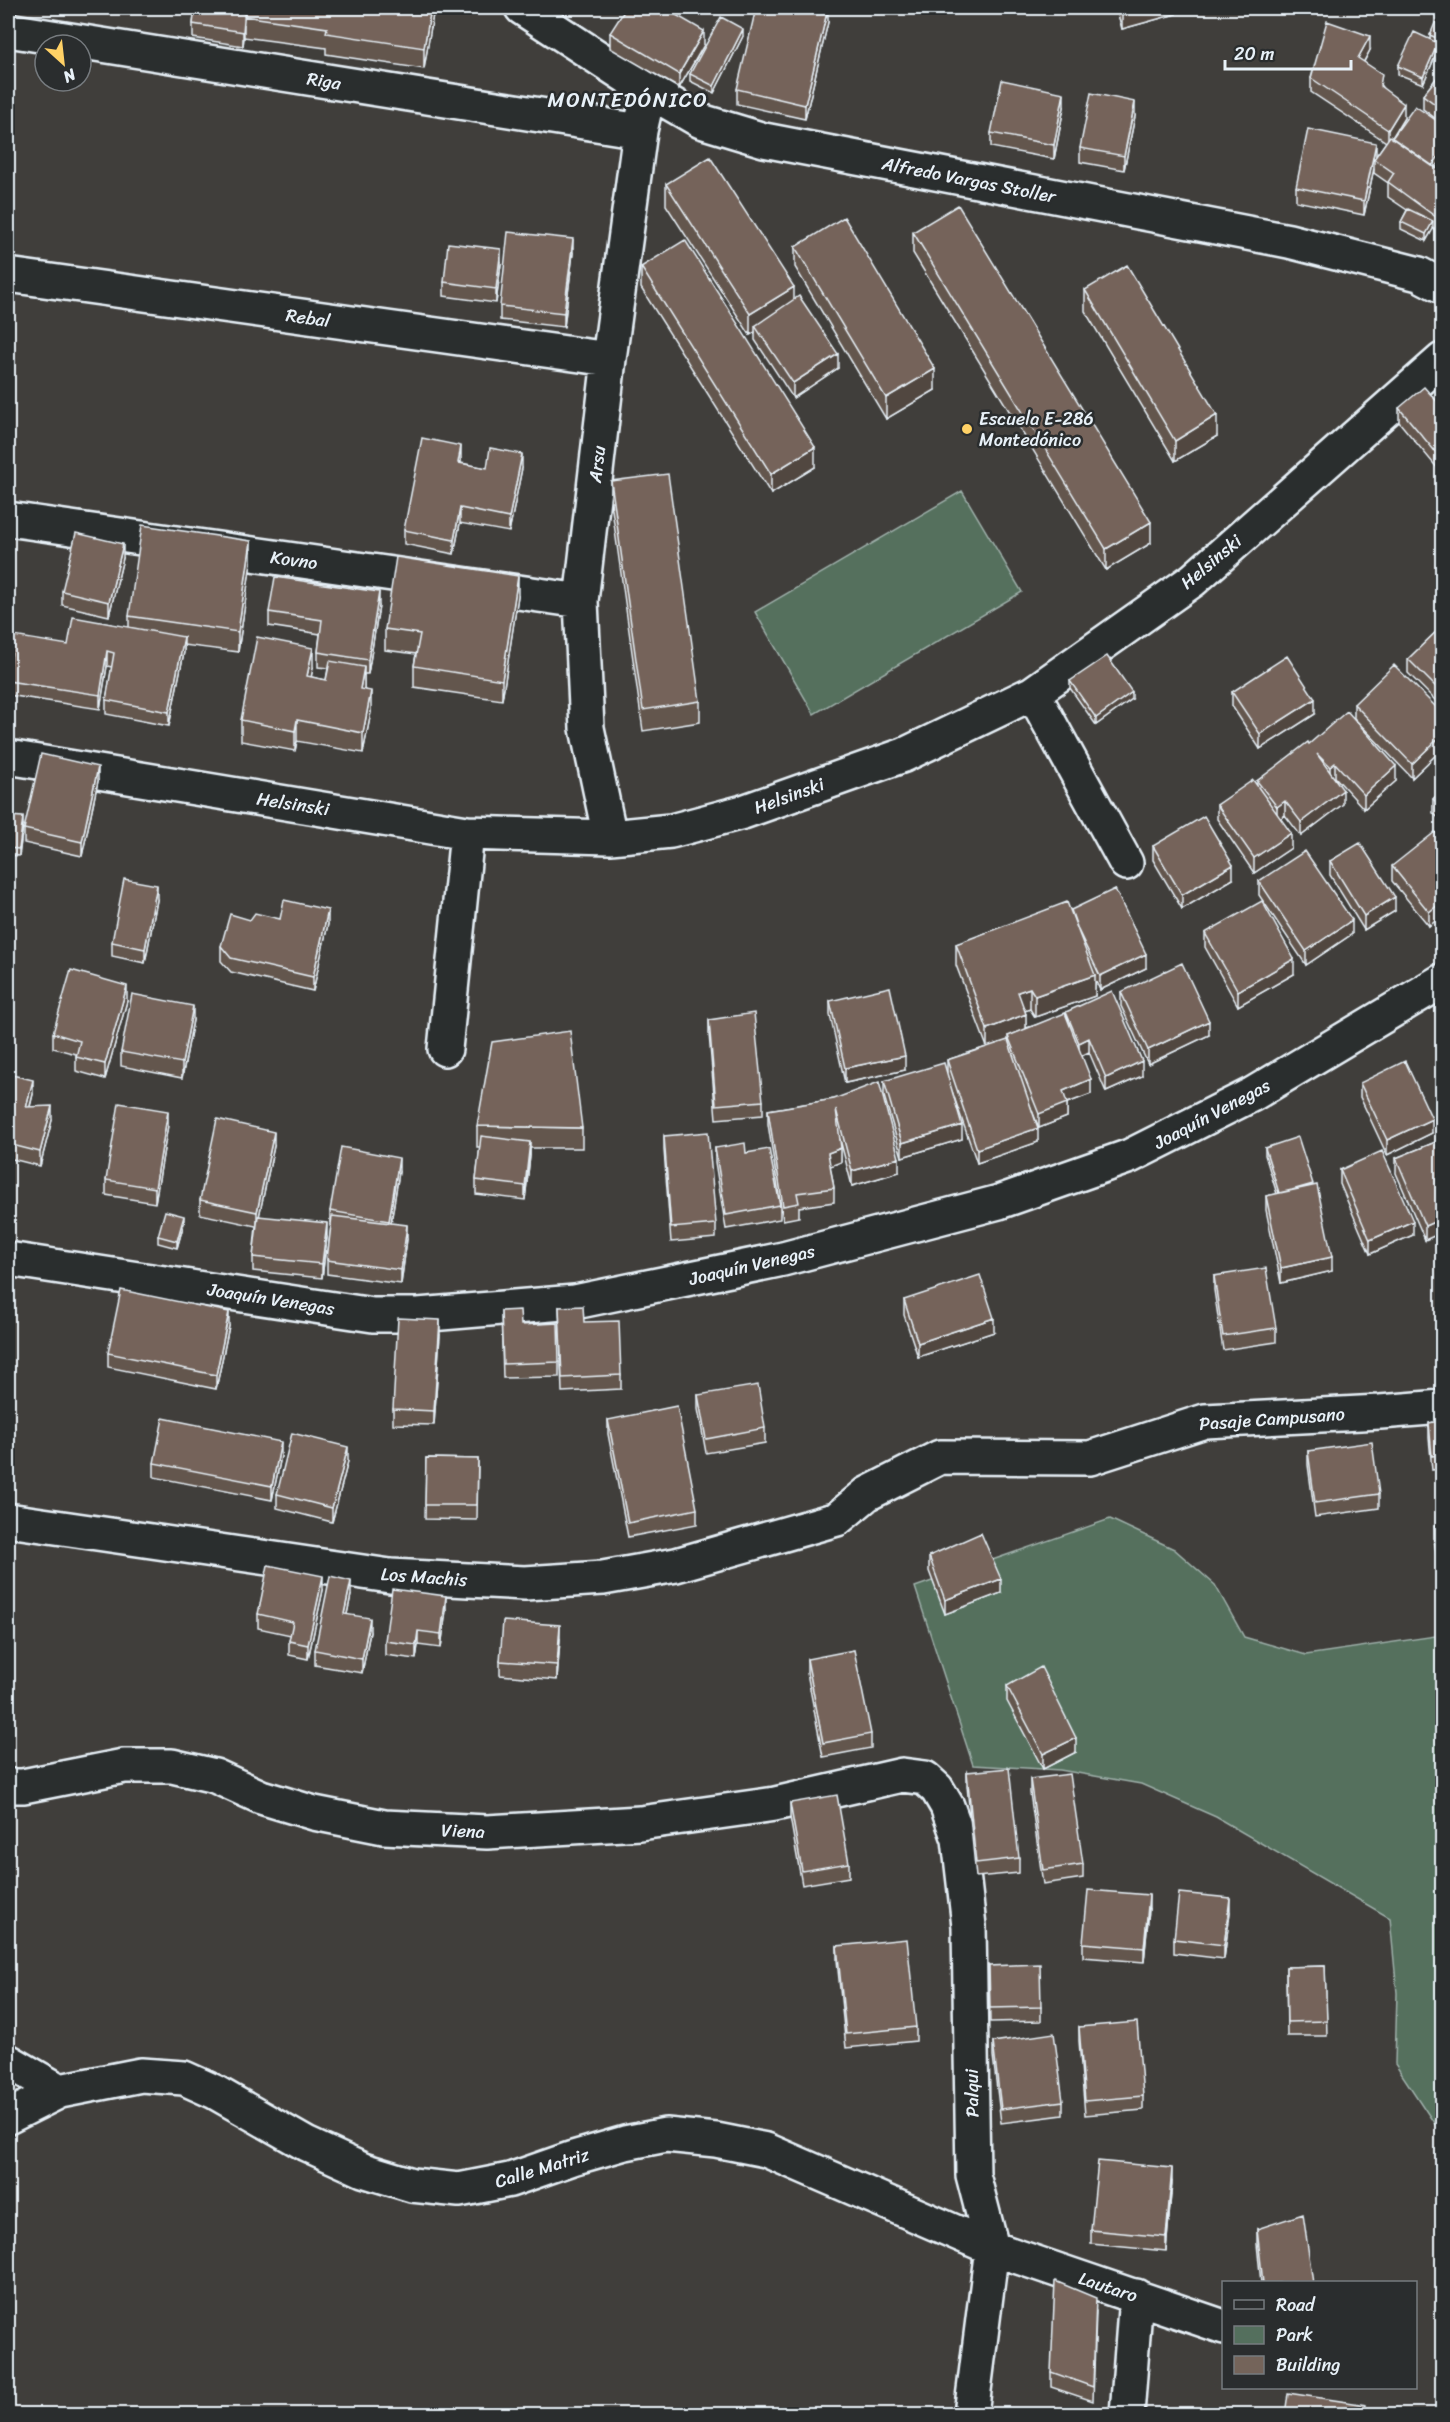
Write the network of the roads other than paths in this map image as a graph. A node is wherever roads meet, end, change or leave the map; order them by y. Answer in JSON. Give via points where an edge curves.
{"nodes":[{"id":1,"x":522,"y":8,"type":"edge"},
{"id":2,"x":8,"y":30,"type":"edge"},
{"id":3,"x":649,"y":91,"type":"junction"},
{"id":4,"x":640,"y":131,"type":"junction"},
{"id":5,"x":8,"y":275,"type":"edge"},
{"id":6,"x":1443,"y":286,"type":"edge"},
{"id":7,"x":609,"y":359,"type":"junction"},
{"id":8,"x":1443,"y":360,"type":"edge"},
{"id":9,"x":8,"y":519,"type":"edge"},
{"id":10,"x":581,"y":601,"type":"junction"},
{"id":11,"x":1033,"y":693,"type":"junction"},
{"id":12,"x":8,"y":757,"type":"edge"},
{"id":13,"x":467,"y":833,"type":"junction"},
{"id":14,"x":610,"y":837,"type":"junction"},
{"id":15,"x":1126,"y":863,"type":"dead end"},
{"id":16,"x":1443,"y":981,"type":"edge"},
{"id":17,"x":445,"y":1049,"type":"dead end"},
{"id":18,"x":8,"y":1259,"type":"edge"},
{"id":19,"x":1443,"y":1407,"type":"edge"},
{"id":20,"x":8,"y":1520,"type":"edge"},
{"id":21,"x":837,"y":1520,"type":"joint"},
{"id":22,"x":925,"y":1778,"type":"joint"},
{"id":23,"x":8,"y":1786,"type":"edge"},
{"id":24,"x":8,"y":2061,"type":"edge"},
{"id":25,"x":60,"y":2091,"type":"junction"},
{"id":26,"x":8,"y":2117,"type":"edge"},
{"id":27,"x":992,"y":2248,"type":"junction"},
{"id":28,"x":1136,"y":2296,"type":"junction"},
{"id":29,"x":1222,"y":2326,"type":"edge"},
{"id":30,"x":971,"y":2415,"type":"edge"},
{"id":31,"x":1127,"y":2415,"type":"edge"}],
"edges":[{"from":1,"to":3,"type":"street","name":"Alfredo Vargas Stoller"},
{"from":2,"to":4,"type":"street","name":"Riga"},
{"from":3,"to":4,"type":"street","name":"Arsu"},
{"from":3,"to":6,"type":"street","name":"Alfredo Vargas Stoller","via":[[701,121],[764,140],[1289,241],[1419,274]]},
{"from":4,"to":7,"type":"street","name":"Arsu"},
{"from":5,"to":7,"type":"street","name":"Rebal"},
{"from":7,"to":10,"type":"street","name":"Arsu"},
{"from":8,"to":11,"type":"street","name":"Helsinski","via":[[1193,580]]},
{"from":9,"to":10,"type":"street","name":"Kovno"},
{"from":10,"to":14,"type":"street","name":"Arsu","via":[[587,728]]},
{"from":11,"to":14,"type":"street","name":"Helsinski","via":[[904,754],[742,812],[671,831]]},
{"from":11,"to":15,"type":"street"},
{"from":12,"to":13,"type":"street","name":"Helsinski"},
{"from":13,"to":14,"type":"street","name":"Helsinski"},
{"from":13,"to":17,"type":"street"},
{"from":16,"to":18,"type":"street","name":"Joaquín Venegas","via":[[1253,1094],[1130,1156],[999,1202],[783,1259],[574,1302],[417,1315],[373,1314]]},
{"from":19,"to":21,"type":"street","name":"Pasaje Campusano","via":[[1205,1421],[1090,1458],[940,1457],[867,1494]]},
{"from":20,"to":21,"type":"street","name":"Los Machis","via":[[390,1576],[525,1583],[603,1578],[676,1565]]},
{"from":22,"to":23,"type":"street","name":"Viena","via":[[902,1775],[775,1804],[640,1823],[487,1832],[384,1827],[314,1813],[261,1797],[215,1776],[172,1766],[123,1766]]},
{"from":22,"to":27,"type":"street","name":"Palqui","via":[[947,1806],[959,1839],[969,1926],[973,2175]]},
{"from":24,"to":25,"type":"street"},
{"from":25,"to":26,"type":"street"},
{"from":25,"to":27,"type":"street","name":"Calle Matriz","via":[[141,2075],[184,2078],[363,2170],[411,2185],[459,2190],[510,2180],[635,2141],[666,2135],[716,2140],[766,2150]]},
{"from":27,"to":28,"type":"street","name":"Lautaro"},
{"from":27,"to":30,"type":"street","name":"Palqui"},
{"from":28,"to":29,"type":"street","name":"Lautaro"},
{"from":28,"to":31,"type":"street"}]}
